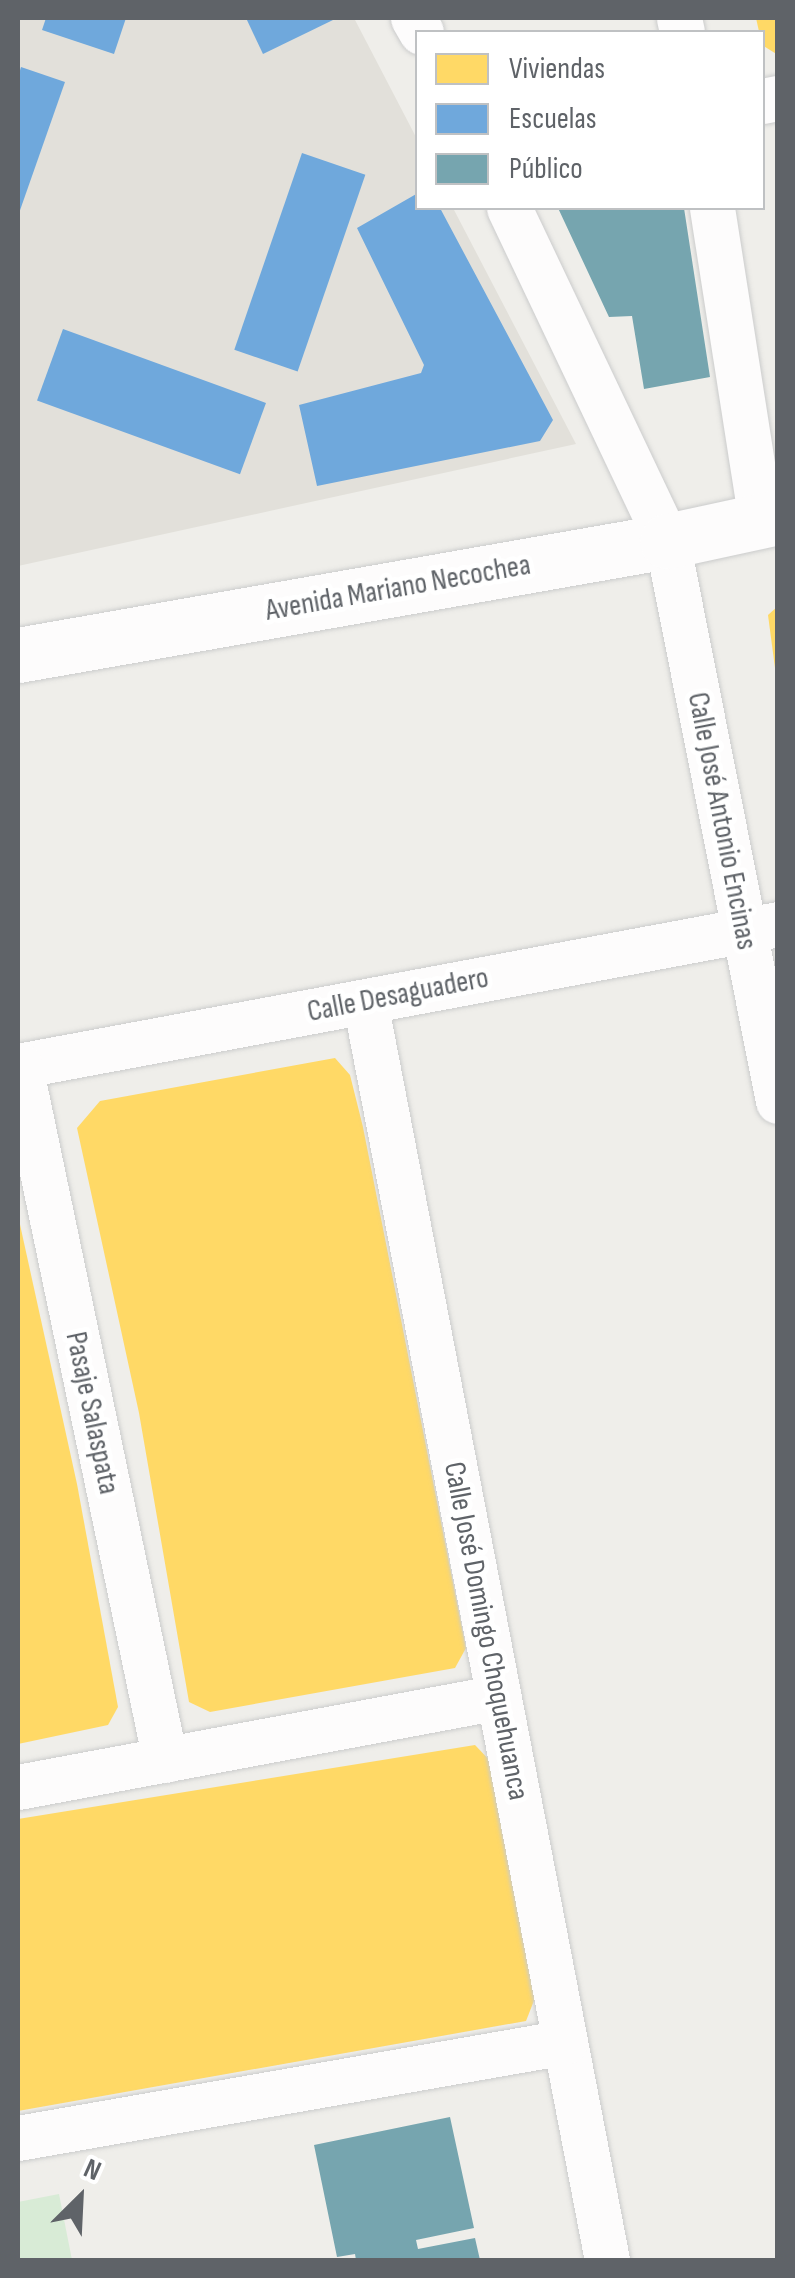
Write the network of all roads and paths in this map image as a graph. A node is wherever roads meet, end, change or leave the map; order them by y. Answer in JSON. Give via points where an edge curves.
{"nodes":[{"id":1,"x":511,"y":210,"type":"edge"},
{"id":2,"x":712,"y":210,"type":"edge"},
{"id":3,"x":769,"y":519,"type":"edge"},
{"id":4,"x":667,"y":541,"type":"junction"},
{"id":5,"x":18,"y":655,"type":"edge"},
{"id":6,"x":761,"y":927,"type":"edge"},
{"id":7,"x":365,"y":1002,"type":"junction"},
{"id":8,"x":18,"y":1066,"type":"edge"},
{"id":9,"x":778,"y":1100,"type":"edge"},
{"id":10,"x":499,"y":1697,"type":"junction"},
{"id":11,"x":165,"y":1760,"type":"junction"},
{"id":12,"x":18,"y":1787,"type":"edge"},
{"id":13,"x":565,"y":2042,"type":"junction"},
{"id":14,"x":18,"y":2138,"type":"edge"},
{"id":15,"x":607,"y":2260,"type":"edge"}],
"edges":[{"from":1,"to":4,"type":"street","name":"Calle José Antonio Encinas"},
{"from":2,"to":3,"type":"street"},
{"from":3,"to":4,"type":"main road","name":"Avenida Mariano Necochea"},
{"from":4,"to":5,"type":"main road","name":"Avenida Mariano Necochea"},
{"from":4,"to":6,"type":"street","name":"Calle José Antonio Encinas"},
{"from":6,"to":7,"type":"street","name":"Calle Desaguadero"},
{"from":6,"to":9,"type":"street","name":"Calle José Antonio Encinas"},
{"from":7,"to":8,"type":"street","name":"Calle Desaguadero"},
{"from":7,"to":10,"type":"street","name":"Calle José Domingo Choquehuanca"},
{"from":8,"to":11,"type":"street","name":"Pasaje Salaspata"},
{"from":10,"to":11,"type":"street"},
{"from":10,"to":13,"type":"street","name":"Calle José Domingo Choquehuanca"},
{"from":11,"to":12,"type":"street"},
{"from":13,"to":14,"type":"street"},
{"from":13,"to":15,"type":"street","name":"Calle José Domingo Choquehuanca"}]}
